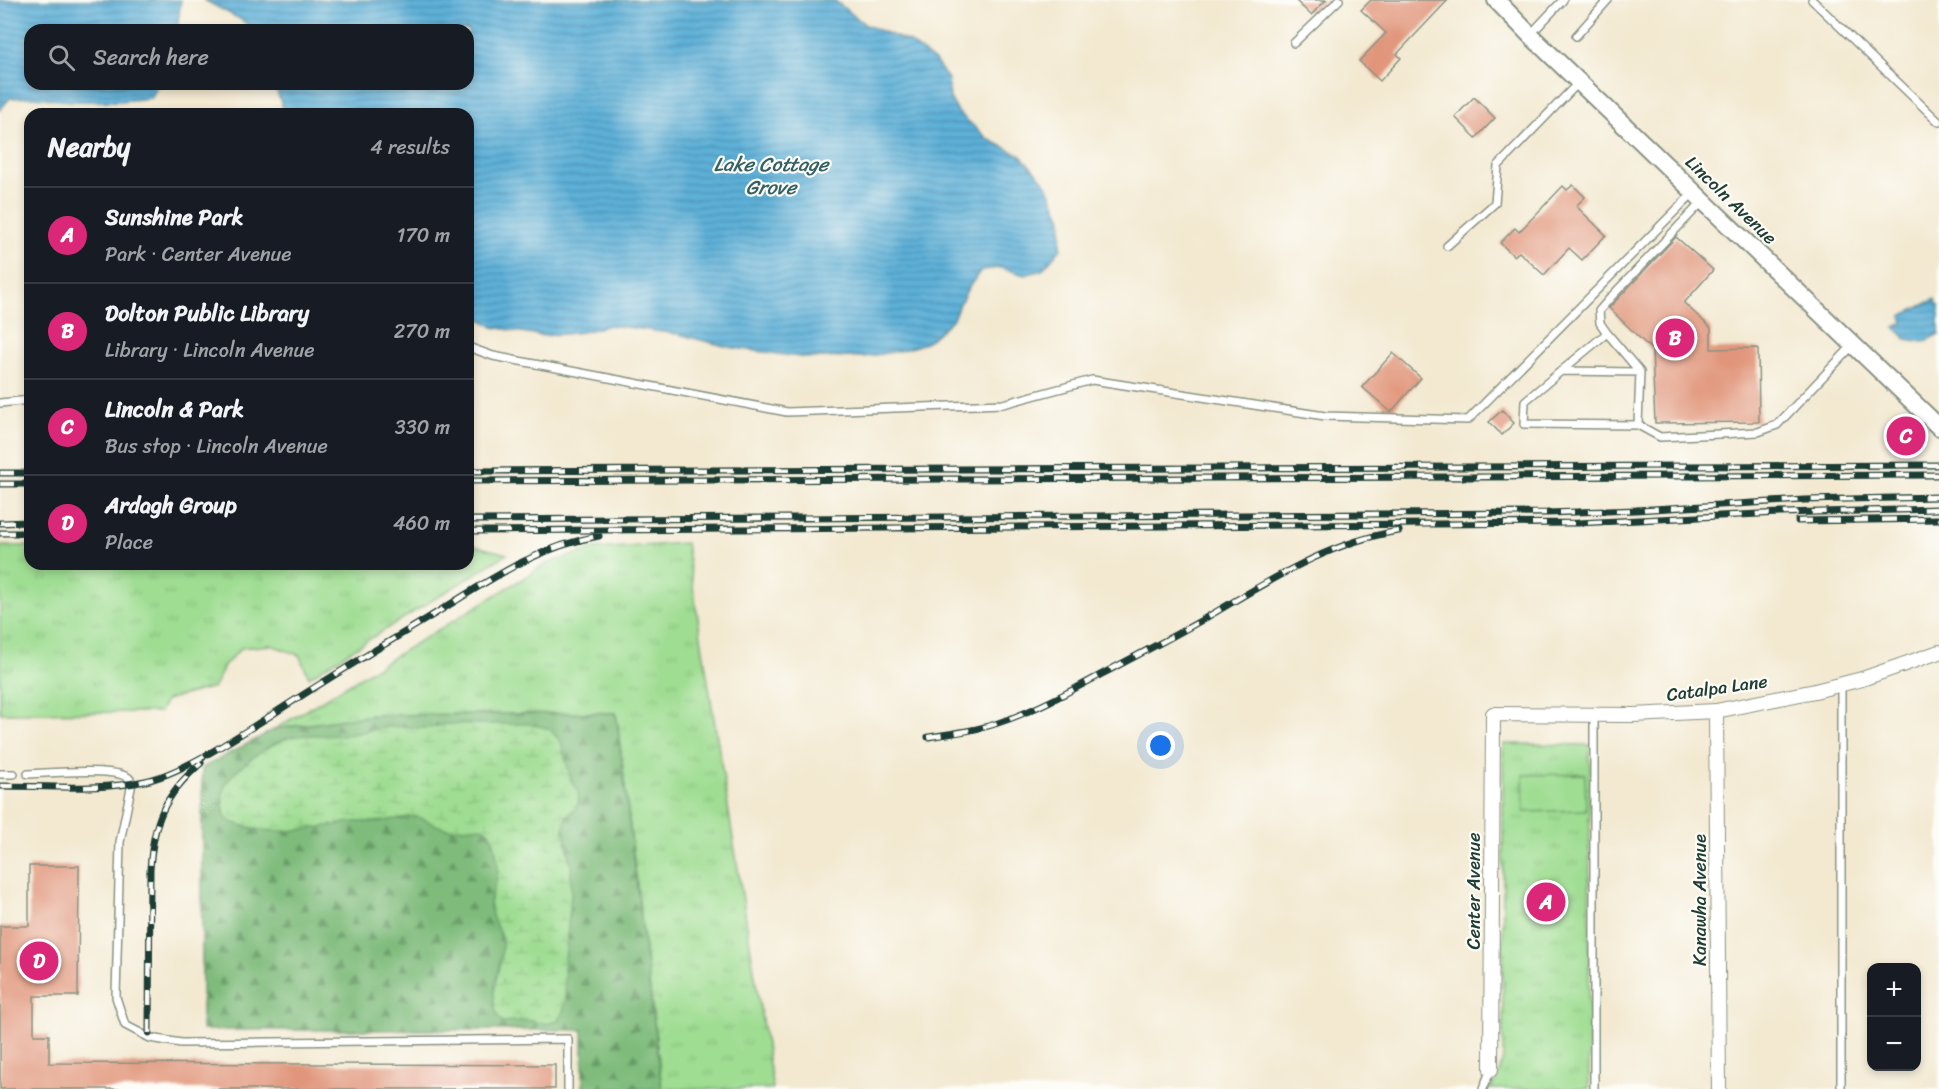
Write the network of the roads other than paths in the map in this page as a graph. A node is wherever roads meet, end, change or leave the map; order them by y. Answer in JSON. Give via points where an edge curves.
{"nodes":[{"id":1,"x":1339,"y":0,"type":"edge"},
{"id":2,"x":1496,"y":0,"type":"edge"},
{"id":3,"x":1563,"y":0,"type":"edge"},
{"id":4,"x":1608,"y":0,"type":"edge"},
{"id":5,"x":1812,"y":0,"type":"edge"},
{"id":6,"x":1530,"y":35,"type":"junction"},
{"id":7,"x":1576,"y":36,"type":"dead end"},
{"id":8,"x":1294,"y":43,"type":"dead end"},
{"id":9,"x":1579,"y":82,"type":"junction"},
{"id":10,"x":1939,"y":122,"type":"edge"},
{"id":11,"x":1699,"y":197,"type":"junction"},
{"id":12,"x":1447,"y":246,"type":"dead end"},
{"id":13,"x":1607,"y":333,"type":"junction"},
{"id":14,"x":1853,"y":345,"type":"junction"},
{"id":15,"x":474,"y":349,"type":"edge"},
{"id":16,"x":1561,"y":371,"type":"junction"},
{"id":17,"x":1641,"y":372,"type":"junction"},
{"id":18,"x":24,"y":401,"type":"edge"},
{"id":19,"x":0,"y":403,"type":"edge"},
{"id":20,"x":1638,"y":425,"type":"junction"},
{"id":21,"x":1939,"y":427,"type":"edge"},
{"id":22,"x":1939,"y":652,"type":"edge"},
{"id":23,"x":1841,"y":684,"type":"junction"},
{"id":24,"x":1716,"y":711,"type":"junction"},
{"id":25,"x":1494,"y":714,"type":"joint"},
{"id":26,"x":1594,"y":715,"type":"junction"},
{"id":27,"x":0,"y":774,"type":"edge"},
{"id":28,"x":14,"y":774,"type":"dead end"},
{"id":29,"x":28,"y":774,"type":"dead end"},
{"id":30,"x":1491,"y":1069,"type":"joint"},
{"id":31,"x":568,"y":1089,"type":"edge"},
{"id":32,"x":1483,"y":1089,"type":"edge"},
{"id":33,"x":1594,"y":1089,"type":"edge"},
{"id":34,"x":1719,"y":1089,"type":"edge"},
{"id":35,"x":1841,"y":1089,"type":"edge"}],
"edges":[{"from":1,"to":8,"type":"lane"},
{"from":2,"to":6,"type":"street","name":"Lincoln Avenue"},
{"from":3,"to":6,"type":"lane"},
{"from":4,"to":7,"type":"lane"},
{"from":5,"to":10,"type":"lane"},
{"from":6,"to":9,"type":"street","name":"Lincoln Avenue"},
{"from":9,"to":11,"type":"street","name":"Lincoln Avenue"},
{"from":9,"to":12,"type":"lane","via":[[1498,166],[1495,203]]},
{"from":11,"to":13,"type":"lane","via":[[1599,312]]},
{"from":11,"to":14,"type":"street","name":"Lincoln Avenue"},
{"from":11,"to":15,"type":"lane","via":[[1468,420],[1325,416],[1092,380],[1003,404],[788,412]]},
{"from":13,"to":16,"type":"lane"},
{"from":13,"to":17,"type":"lane"},
{"from":14,"to":20,"type":"lane","via":[[1777,425],[1758,432],[1660,437]]},
{"from":14,"to":21,"type":"street","name":"Lincoln Avenue"},
{"from":16,"to":17,"type":"lane"},
{"from":16,"to":20,"type":"lane","via":[[1525,401],[1524,424]]},
{"from":17,"to":20,"type":"lane"},
{"from":18,"to":19,"type":"lane"},
{"from":22,"to":23,"type":"street","name":"Catalpa Lane"},
{"from":23,"to":24,"type":"street","name":"Catalpa Lane"},
{"from":23,"to":35,"type":"lane"},
{"from":24,"to":26,"type":"street","name":"Catalpa Lane"},
{"from":24,"to":34,"type":"street","name":"Kanawha Avenue"},
{"from":25,"to":26,"type":"street","name":"Catalpa Lane"},
{"from":25,"to":30,"type":"street","name":"Center Avenue"},
{"from":26,"to":33,"type":"lane"},
{"from":27,"to":28,"type":"lane"},
{"from":29,"to":31,"type":"lane","via":[[107,772],[124,775],[132,783],[120,842],[116,997],[125,1025],[150,1038],[181,1043],[568,1040]]},
{"from":30,"to":32,"type":"lane"}]}
